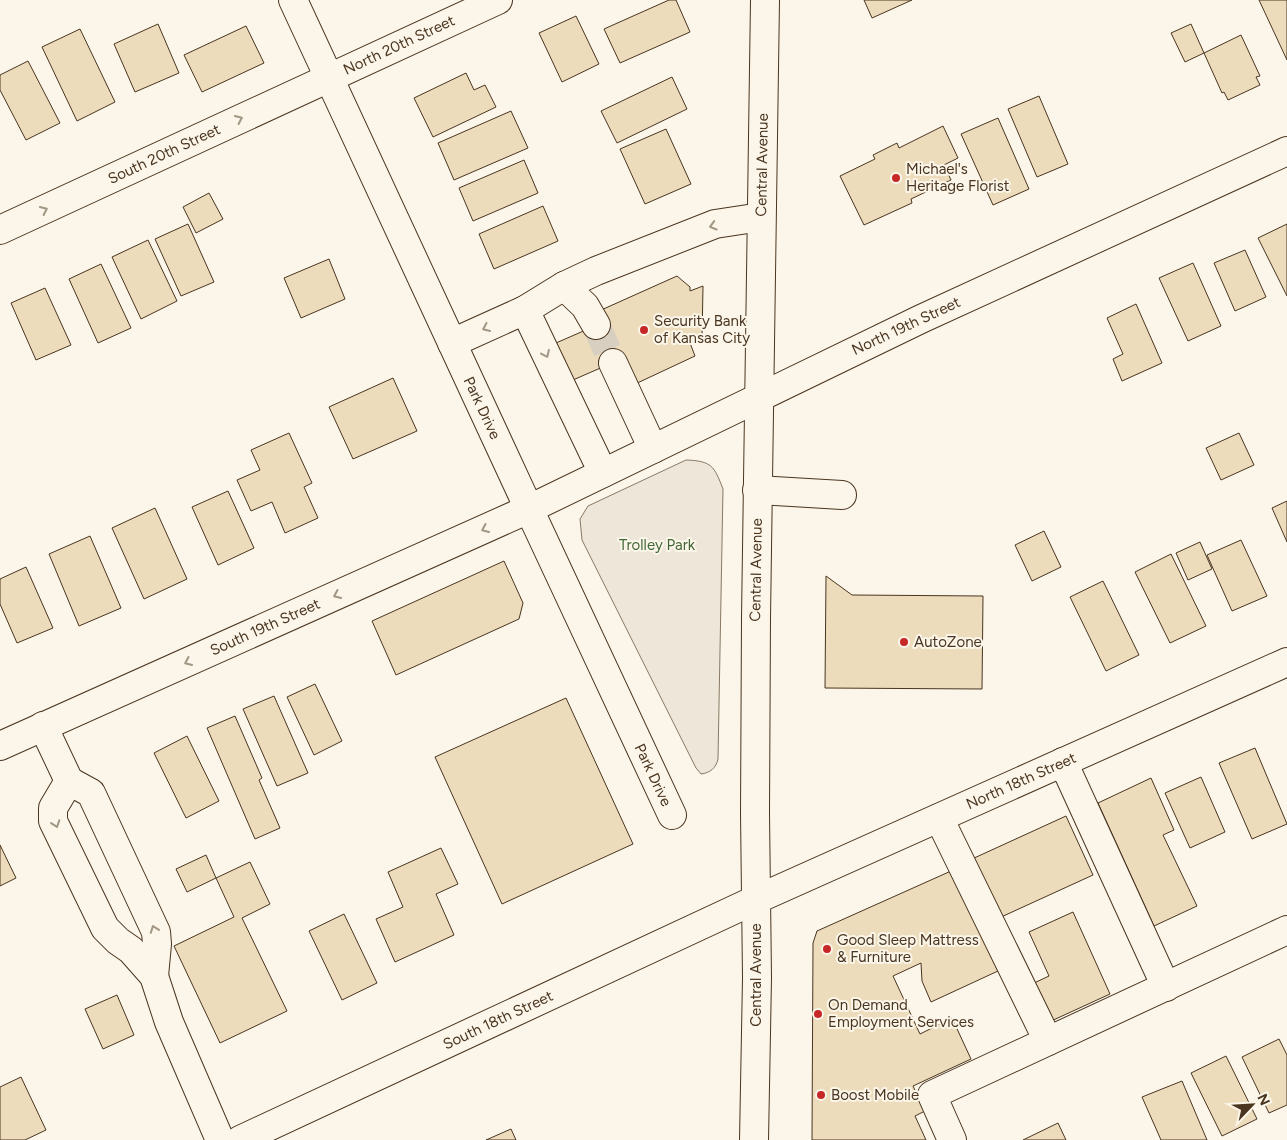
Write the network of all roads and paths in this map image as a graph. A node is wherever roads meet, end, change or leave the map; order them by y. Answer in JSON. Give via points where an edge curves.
{"nodes":[{"id":1,"x":293,"y":0,"type":"edge"},
{"id":2,"x":498,"y":0,"type":"edge"},
{"id":3,"x":764,"y":0,"type":"edge"},
{"id":4,"x":328,"y":78,"type":"junction"},
{"id":5,"x":1287,"y":151,"type":"edge"},
{"id":6,"x":761,"y":217,"type":"junction"},
{"id":7,"x":0,"y":230,"type":"edge"},
{"id":8,"x":564,"y":286,"type":"junction"},
{"id":9,"x":525,"y":310,"type":"junction"},
{"id":10,"x":596,"y":326,"type":"tunnel mouth"},
{"id":11,"x":452,"y":343,"type":"junction"},
{"id":12,"x":613,"y":363,"type":"tunnel mouth"},
{"id":13,"x":758,"y":397,"type":"junction"},
{"id":14,"x":653,"y":449,"type":"junction"},
{"id":15,"x":603,"y":473,"type":"junction"},
{"id":16,"x":757,"y":490,"type":"junction"},
{"id":17,"x":842,"y":495,"type":"dead end"},
{"id":18,"x":530,"y":509,"type":"junction"},
{"id":19,"x":1287,"y":662,"type":"edge"},
{"id":20,"x":43,"y":726,"type":"junction"},
{"id":21,"x":0,"y":746,"type":"edge"},
{"id":22,"x":1063,"y":762,"type":"junction"},
{"id":23,"x":69,"y":781,"type":"junction"},
{"id":24,"x":672,"y":815,"type":"dead end"},
{"id":25,"x":939,"y":818,"type":"junction"},
{"id":26,"x":755,"y":900,"type":"junction"},
{"id":27,"x":1287,"y":930,"type":"edge"},
{"id":28,"x":154,"y":976,"type":"junction"},
{"id":29,"x":1166,"y":987,"type":"junction"},
{"id":30,"x":1048,"y":1041,"type":"junction"},
{"id":31,"x":255,"y":1137,"type":"edge"},
{"id":32,"x":220,"y":1140,"type":"edge"},
{"id":33,"x":754,"y":1140,"type":"edge"},
{"id":34,"x":952,"y":1140,"type":"edge"}],
"edges":[{"from":1,"to":4,"type":"main road","name":"Park Drive"},
{"from":2,"to":4,"type":"main road","name":"North 20th Street"},
{"from":3,"to":6,"type":"main road","name":"Central Avenue"},
{"from":7,"to":4,"type":"main road","name":"South 20th Street","one_way":true},
{"from":4,"to":11,"type":"main road","name":"Park Drive"},
{"from":5,"to":13,"type":"main road","name":"North 19th Street"},
{"from":6,"to":8,"type":"main road","one_way":true,"via":[[714,224]]},
{"from":6,"to":13,"type":"main road","name":"Central Avenue"},
{"from":8,"to":9,"type":"main road"},
{"from":8,"to":10,"type":"main road","via":[[585,306]]},
{"from":9,"to":11,"type":"main road","one_way":true},
{"from":9,"to":15,"type":"main road","one_way":true},
{"from":11,"to":18,"type":"main road","name":"Park Drive"},
{"from":12,"to":14,"type":"main road"},
{"from":13,"to":14,"type":"main road","name":"North 19th Street"},
{"from":13,"to":16,"type":"main road","name":"Central Avenue"},
{"from":14,"to":15,"type":"main road","name":"North 19th Street"},
{"from":15,"to":18,"type":"main road","name":"North 19th Street"},
{"from":16,"to":17,"type":"main road"},
{"from":16,"to":26,"type":"main road","name":"Central Avenue"},
{"from":18,"to":20,"type":"main road","name":"South 19th Street","one_way":true},
{"from":18,"to":24,"type":"main road","name":"Park Drive"},
{"from":19,"to":22,"type":"main road","name":"North 18th Street"},
{"from":20,"to":21,"type":"main road","name":"South 19th Street"},
{"from":20,"to":23,"type":"main road"},
{"from":22,"to":25,"type":"main road","name":"North 18th Street"},
{"from":22,"to":29,"type":"main road"},
{"from":28,"to":23,"type":"main road","one_way":true,"via":[[156,932],[92,793]]},
{"from":23,"to":28,"type":"main road","one_way":true,"via":[[53,808],[53,821],[105,928]]},
{"from":25,"to":26,"type":"main road","name":"North 18th Street"},
{"from":25,"to":30,"type":"main road"},
{"from":26,"to":31,"type":"main road","name":"South 18th Street"},
{"from":26,"to":33,"type":"main road","name":"Central Avenue"},
{"from":27,"to":29,"type":"main road"},
{"from":28,"to":32,"type":"main road","via":[[169,1022]]},
{"from":29,"to":30,"type":"main road"},
{"from":30,"to":34,"type":"main road","via":[[932,1095]]}]}
